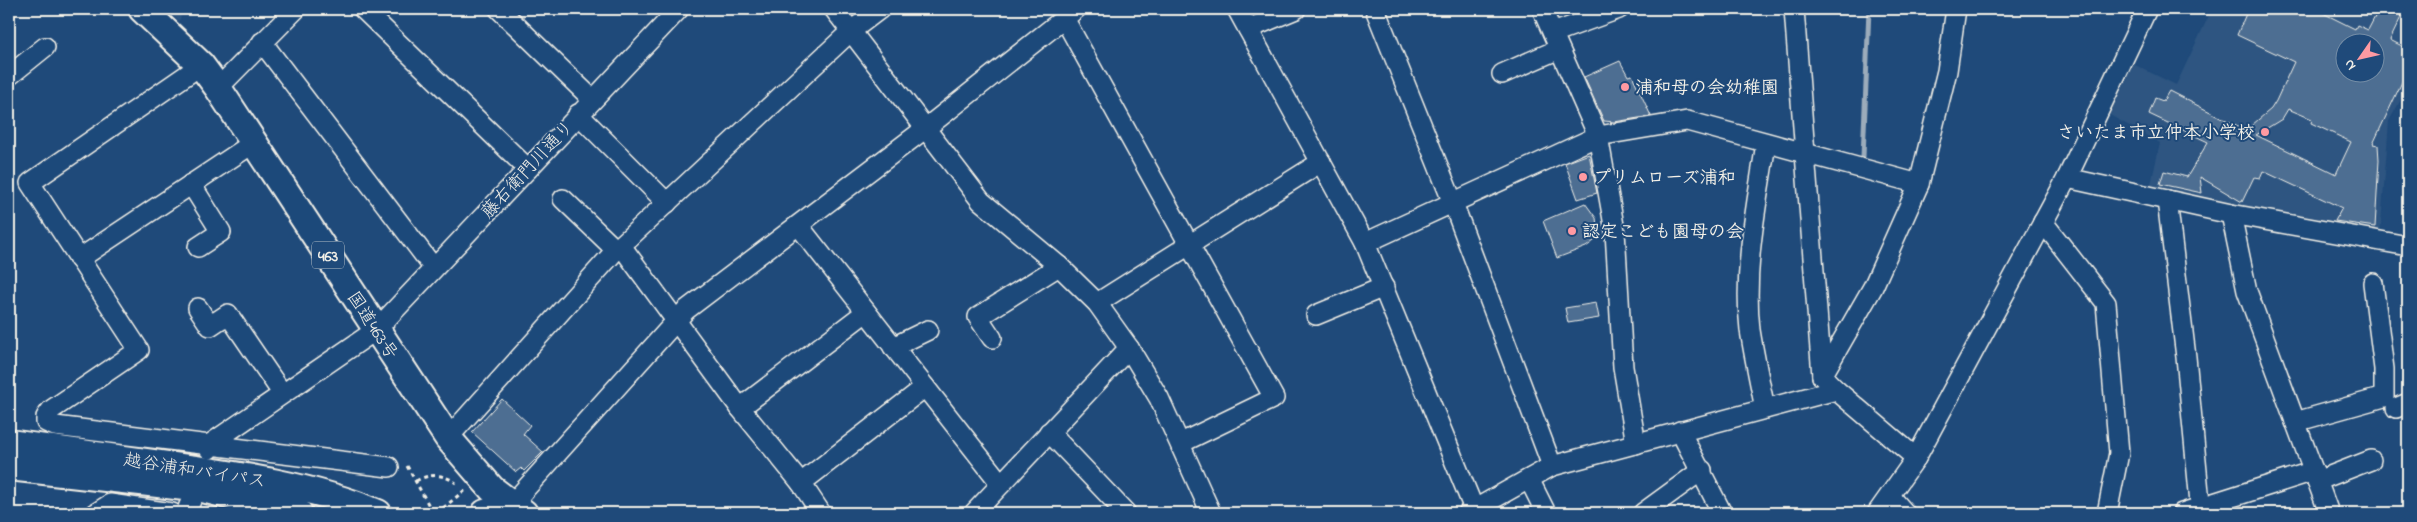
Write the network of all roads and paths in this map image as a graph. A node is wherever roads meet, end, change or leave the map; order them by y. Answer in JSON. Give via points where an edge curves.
{"nodes":[{"id":1,"x":142,"y":9,"type":"edge"},
{"id":2,"x":296,"y":9,"type":"edge"},
{"id":3,"x":363,"y":9,"type":"edge"},
{"id":4,"x":499,"y":9,"type":"edge"},
{"id":5,"x":679,"y":9,"type":"edge"},
{"id":6,"x":834,"y":9,"type":"edge"},
{"id":7,"x":880,"y":9,"type":"edge"},
{"id":8,"x":1237,"y":9,"type":"edge"},
{"id":9,"x":1296,"y":9,"type":"edge"},
{"id":10,"x":1375,"y":9,"type":"edge"},
{"id":11,"x":1542,"y":9,"type":"edge"},
{"id":12,"x":1620,"y":9,"type":"edge"},
{"id":13,"x":1794,"y":9,"type":"edge"},
{"id":14,"x":1956,"y":9,"type":"edge"},
{"id":15,"x":2147,"y":9,"type":"edge"},
{"id":16,"x":1070,"y":14,"type":"edge"},
{"id":17,"x":1248,"y":29,"type":"junction"},
{"id":18,"x":852,"y":31,"type":"junction"},
{"id":19,"x":1556,"y":41,"type":"junction"},
{"id":20,"x":262,"y":42,"type":"junction"},
{"id":21,"x":45,"y":47,"type":"dead end"},
{"id":22,"x":201,"y":65,"type":"junction"},
{"id":23,"x":1502,"y":74,"type":"dead end"},
{"id":24,"x":9,"y":76,"type":"edge"},
{"id":25,"x":218,"y":88,"type":"junction"},
{"id":26,"x":592,"y":99,"type":"junction"},
{"id":27,"x":578,"y":114,"type":"junction"},
{"id":28,"x":926,"y":128,"type":"junction"},
{"id":29,"x":1598,"y":136,"type":"junction"},
{"id":30,"x":254,"y":142,"type":"junction"},
{"id":31,"x":1766,"y":143,"type":"junction"},
{"id":32,"x":1806,"y":154,"type":"junction"},
{"id":33,"x":1321,"y":162,"type":"junction"},
{"id":34,"x":528,"y":169,"type":"junction"},
{"id":35,"x":2067,"y":178,"type":"junction"},
{"id":36,"x":191,"y":184,"type":"junction"},
{"id":37,"x":1919,"y":184,"type":"junction"},
{"id":38,"x":563,"y":199,"type":"dead end"},
{"id":39,"x":2167,"y":200,"type":"junction"},
{"id":40,"x":667,"y":203,"type":"junction"},
{"id":41,"x":1453,"y":203,"type":"junction"},
{"id":42,"x":2231,"y":214,"type":"junction"},
{"id":43,"x":2043,"y":222,"type":"junction"},
{"id":44,"x":799,"y":226,"type":"junction"},
{"id":45,"x":1366,"y":243,"type":"junction"},
{"id":46,"x":1190,"y":245,"type":"junction"},
{"id":47,"x":2408,"y":246,"type":"edge"},
{"id":48,"x":198,"y":247,"type":"dead end"},
{"id":49,"x":616,"y":250,"type":"junction"},
{"id":50,"x":79,"y":259,"type":"junction"},
{"id":51,"x":1059,"y":266,"type":"junction"},
{"id":52,"x":433,"y":267,"type":"junction"},
{"id":53,"x":2373,"y":283,"type":"dead end"},
{"id":54,"x":1384,"y":287,"type":"junction"},
{"id":55,"x":1097,"y":303,"type":"junction"},
{"id":56,"x":198,"y":308,"type":"dead end"},
{"id":57,"x":866,"y":312,"type":"junction"},
{"id":58,"x":1316,"y":316,"type":"dead end"},
{"id":59,"x":676,"y":320,"type":"junction"},
{"id":60,"x":376,"y":330,"type":"junction"},
{"id":61,"x":928,"y":330,"type":"dead end"},
{"id":62,"x":992,"y":338,"type":"dead end"},
{"id":63,"x":893,"y":347,"type":"junction"},
{"id":64,"x":1129,"y":348,"type":"junction"},
{"id":65,"x":1822,"y":376,"type":"junction"},
{"id":66,"x":925,"y":387,"type":"junction"},
{"id":67,"x":1836,"y":390,"type":"junction"},
{"id":68,"x":282,"y":393,"type":"junction"},
{"id":69,"x":740,"y":408,"type":"junction"},
{"id":70,"x":1765,"y":409,"type":"junction"},
{"id":71,"x":2295,"y":422,"type":"junction"},
{"id":72,"x":1050,"y":432,"type":"junction"},
{"id":73,"x":1680,"y":432,"type":"junction"},
{"id":74,"x":448,"y":438,"type":"junction"},
{"id":75,"x":9,"y":443,"type":"edge"},
{"id":76,"x":1181,"y":443,"type":"junction"},
{"id":77,"x":210,"y":444,"type":"junction"},
{"id":78,"x":1636,"y":444,"type":"junction"},
{"id":79,"x":1916,"y":458,"type":"junction"},
{"id":80,"x":2371,"y":460,"type":"dead end"},
{"id":81,"x":397,"y":465,"type":"joint"},
{"id":82,"x":1552,"y":466,"type":"junction"},
{"id":83,"x":9,"y":467,"type":"edge"},
{"id":84,"x":1702,"y":470,"type":"junction"},
{"id":85,"x":2315,"y":476,"type":"junction"},
{"id":86,"x":200,"y":479,"type":"junction"},
{"id":87,"x":1529,"y":479,"type":"junction"},
{"id":88,"x":416,"y":481,"type":"junction"},
{"id":89,"x":801,"y":483,"type":"junction"},
{"id":90,"x":1001,"y":484,"type":"junction"},
{"id":91,"x":470,"y":487,"type":"dead end"},
{"id":92,"x":464,"y":490,"type":"junction"},
{"id":93,"x":1890,"y":496,"type":"junction"},
{"id":94,"x":513,"y":510,"type":"edge"},
{"id":95,"x":1471,"y":511,"type":"edge"},
{"id":96,"x":2194,"y":511,"type":"edge"},
{"id":97,"x":96,"y":513,"type":"edge"},
{"id":98,"x":172,"y":513,"type":"edge"},
{"id":99,"x":186,"y":513,"type":"edge"},
{"id":100,"x":299,"y":513,"type":"edge"},
{"id":101,"x":378,"y":513,"type":"edge"},
{"id":102,"x":432,"y":513,"type":"edge"},
{"id":103,"x":437,"y":513,"type":"edge"},
{"id":104,"x":485,"y":513,"type":"edge"},
{"id":105,"x":821,"y":513,"type":"edge"},
{"id":106,"x":974,"y":513,"type":"edge"},
{"id":107,"x":1126,"y":513,"type":"edge"},
{"id":108,"x":1211,"y":513,"type":"edge"},
{"id":109,"x":1546,"y":513,"type":"edge"},
{"id":110,"x":1643,"y":513,"type":"edge"},
{"id":111,"x":1722,"y":513,"type":"edge"},
{"id":112,"x":1877,"y":513,"type":"edge"},
{"id":113,"x":1905,"y":513,"type":"edge"},
{"id":114,"x":2107,"y":513,"type":"edge"},
{"id":115,"x":2329,"y":513,"type":"edge"}],
"edges":[{"from":1,"to":22,"type":"highway","name":"国道463号","number":"463"},
{"from":2,"to":20,"type":"street"},
{"from":3,"to":34,"type":"street"},
{"from":4,"to":26,"type":"street"},
{"from":5,"to":26,"type":"street","name":"藤右衛門川通り"},
{"from":6,"to":18,"type":"street"},
{"from":7,"to":18,"type":"street"},
{"from":8,"to":17,"type":"street"},
{"from":9,"to":17,"type":"street"},
{"from":10,"to":41,"type":"street"},
{"from":11,"to":19,"type":"street"},
{"from":12,"to":19,"type":"street"},
{"from":13,"to":32,"type":"street"},
{"from":14,"to":37,"type":"street","via":[[1947,72]]},
{"from":15,"to":35,"type":"street"},
{"from":16,"to":28,"type":"street"},
{"from":16,"to":46,"type":"street"},
{"from":17,"to":33,"type":"street"},
{"from":18,"to":28,"type":"street"},
{"from":18,"to":40,"type":"street"},
{"from":19,"to":23,"type":"street"},
{"from":19,"to":29,"type":"street"},
{"from":20,"to":25,"type":"street"},
{"from":20,"to":52,"type":"street"},
{"from":21,"to":24,"type":"street"},
{"from":22,"to":25,"type":"highway","name":"国道463号","number":"463"},
{"from":22,"to":50,"type":"street","via":[[30,183]]},
{"from":25,"to":30,"type":"highway","name":"国道463号","number":"463"},
{"from":26,"to":27,"type":"street","name":"藤右衛門川通り"},
{"from":27,"to":34,"type":"street","name":"藤右衛門川通り"},
{"from":27,"to":40,"type":"street"},
{"from":28,"to":44,"type":"street"},
{"from":28,"to":51,"type":"street","via":[[981,200]]},
{"from":29,"to":31,"type":"street","via":[[1687,121]]},
{"from":29,"to":41,"type":"street"},
{"from":29,"to":78,"type":"street","via":[[1615,231],[1623,367]]},
{"from":30,"to":36,"type":"street"},
{"from":30,"to":60,"type":"highway","name":"国道463号","number":"463"},
{"from":31,"to":32,"type":"street"},
{"from":31,"to":70,"type":"street","via":[[1749,282],[1750,329]]},
{"from":32,"to":37,"type":"street"},
{"from":32,"to":65,"type":"street"},
{"from":33,"to":45,"type":"street"},
{"from":33,"to":46,"type":"street"},
{"from":34,"to":52,"type":"street","name":"藤右衛門川通り"},
{"from":35,"to":39,"type":"street"},
{"from":35,"to":43,"type":"street"},
{"from":36,"to":48,"type":"street","via":[[221,232]]},
{"from":36,"to":50,"type":"street"},
{"from":37,"to":65,"type":"street","via":[[1872,287]]},
{"from":38,"to":49,"type":"street"},
{"from":39,"to":42,"type":"street"},
{"from":39,"to":96,"type":"street","via":[[2186,357]]},
{"from":40,"to":49,"type":"street"},
{"from":41,"to":45,"type":"street"},
{"from":41,"to":82,"type":"street"},
{"from":42,"to":47,"type":"street"},
{"from":42,"to":71,"type":"street","via":[[2247,291]]},
{"from":43,"to":79,"type":"street"},
{"from":43,"to":114,"type":"street","via":[[2106,303],[2118,453]]},
{"from":44,"to":57,"type":"street"},
{"from":44,"to":59,"type":"street"},
{"from":45,"to":54,"type":"street"},
{"from":46,"to":55,"type":"street"},
{"from":46,"to":76,"type":"street","via":[[1274,398]]},
{"from":49,"to":59,"type":"street","via":[[625,251]]},
{"from":49,"to":74,"type":"street"},
{"from":50,"to":77,"type":"street","via":[[139,350],[51,410],[46,422],[55,426]]},
{"from":51,"to":55,"type":"street"},
{"from":51,"to":62,"type":"street","via":[[978,317]]},
{"from":52,"to":60,"type":"street","name":"藤右衛門川通り"},
{"from":53,"to":71,"type":"street","via":[[2384,368],[2384,397]]},
{"from":54,"to":58,"type":"street"},
{"from":54,"to":95,"type":"street"},
{"from":55,"to":64,"type":"street"},
{"from":56,"to":68,"type":"street","via":[[210,326],[228,314]]},
{"from":57,"to":63,"type":"street"},
{"from":57,"to":69,"type":"street"},
{"from":59,"to":69,"type":"street"},
{"from":59,"to":94,"type":"street"},
{"from":60,"to":68,"type":"street","name":"藤右衛門川通り"},
{"from":60,"to":74,"type":"highway","name":"国道463号","number":"463"},
{"from":61,"to":63,"type":"street"},
{"from":63,"to":66,"type":"street"},
{"from":64,"to":72,"type":"street"},
{"from":64,"to":76,"type":"street"},
{"from":65,"to":67,"type":"street"},
{"from":66,"to":89,"type":"street"},
{"from":66,"to":90,"type":"street"},
{"from":67,"to":70,"type":"street"},
{"from":67,"to":79,"type":"street"},
{"from":68,"to":77,"type":"street","name":"藤右衛門川通り"},
{"from":69,"to":89,"type":"street"},
{"from":70,"to":73,"type":"street"},
{"from":71,"to":85,"type":"street"},
{"from":72,"to":90,"type":"street"},
{"from":72,"to":107,"type":"street"},
{"from":73,"to":78,"type":"street"},
{"from":73,"to":84,"type":"street"},
{"from":74,"to":94,"type":"highway","name":"国道463号","number":"463"},
{"from":75,"to":86,"type":"highway","name":"越谷浦和バイパス"},
{"from":76,"to":108,"type":"street"},
{"from":77,"to":81,"type":"street"},
{"from":77,"to":86,"type":"street"},
{"from":78,"to":82,"type":"street"},
{"from":79,"to":93,"type":"street"},
{"from":80,"to":85,"type":"street"},
{"from":81,"to":88,"type":"path"},
{"from":82,"to":87,"type":"street"},
{"from":83,"to":86,"type":"highway","name":"越谷浦和バイパス"},
{"from":84,"to":110,"type":"street"},
{"from":84,"to":111,"type":"street"},
{"from":85,"to":96,"type":"street"},
{"from":85,"to":115,"type":"street"},
{"from":86,"to":99,"type":"street"},
{"from":86,"to":100,"type":"highway","name":"越谷浦和バイパス"},
{"from":86,"to":101,"type":"highway","name":"越谷浦和バイパス","via":[[297,486]]},
{"from":87,"to":95,"type":"street"},
{"from":87,"to":109,"type":"street"},
{"from":88,"to":92,"type":"path","via":[[426,476],[447,477]]},
{"from":88,"to":102,"type":"path"},
{"from":89,"to":105,"type":"street"},
{"from":90,"to":106,"type":"street"},
{"from":91,"to":92,"type":"path"},
{"from":92,"to":103,"type":"path"},
{"from":93,"to":112,"type":"street"},
{"from":93,"to":113,"type":"street"},
{"from":94,"to":104,"type":"highway"},
{"from":97,"to":98,"type":"street","via":[[110,504]]}]}
